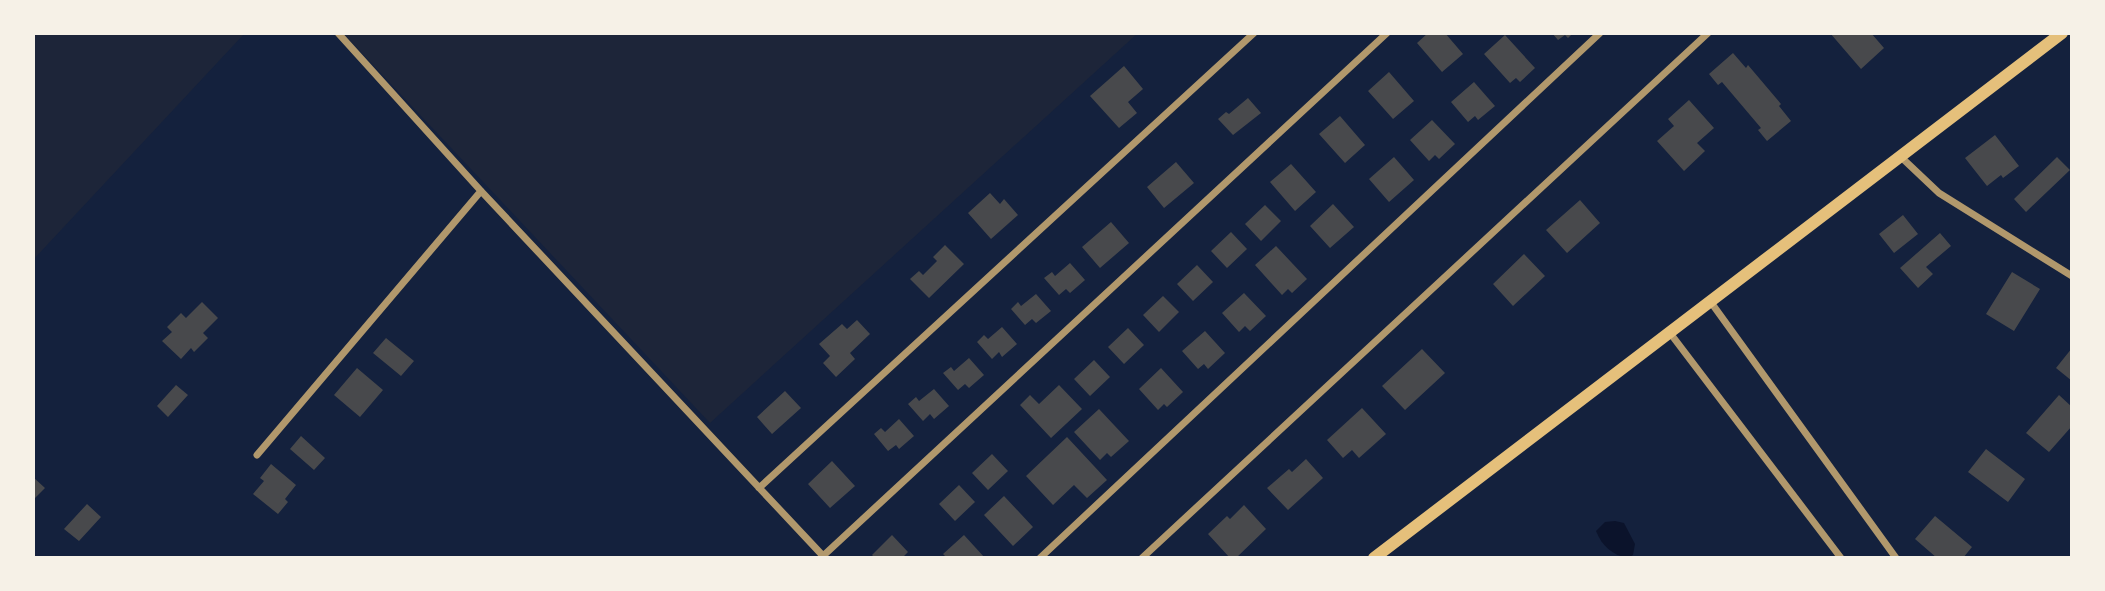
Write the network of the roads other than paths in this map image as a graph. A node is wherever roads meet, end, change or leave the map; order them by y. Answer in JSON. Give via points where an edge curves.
{"nodes":[{"id":1,"x":338,"y":33,"type":"edge"},
{"id":2,"x":1254,"y":33,"type":"edge"},
{"id":3,"x":1387,"y":33,"type":"edge"},
{"id":4,"x":1600,"y":33,"type":"edge"},
{"id":5,"x":1708,"y":33,"type":"edge"},
{"id":6,"x":2062,"y":33,"type":"edge"},
{"id":7,"x":1902,"y":158,"type":"junction"},
{"id":8,"x":481,"y":191,"type":"junction"},
{"id":9,"x":2072,"y":275,"type":"edge"},
{"id":10,"x":1710,"y":301,"type":"junction"},
{"id":11,"x":1670,"y":332,"type":"junction"},
{"id":12,"x":257,"y":455,"type":"dead end"},
{"id":13,"x":758,"y":488,"type":"junction"},
{"id":14,"x":824,"y":557,"type":"edge"},
{"id":15,"x":1040,"y":558,"type":"edge"},
{"id":16,"x":1142,"y":558,"type":"edge"},
{"id":17,"x":1374,"y":558,"type":"edge"},
{"id":18,"x":1841,"y":558,"type":"edge"},
{"id":19,"x":1896,"y":558,"type":"edge"}],
"edges":[{"from":1,"to":8,"type":"street"},
{"from":2,"to":13,"type":"street"},
{"from":3,"to":14,"type":"street"},
{"from":4,"to":15,"type":"street"},
{"from":5,"to":16,"type":"street"},
{"from":6,"to":7,"type":"main road"},
{"from":7,"to":9,"type":"street","via":[[1939,193]]},
{"from":7,"to":10,"type":"main road"},
{"from":8,"to":12,"type":"street"},
{"from":8,"to":13,"type":"street"},
{"from":10,"to":11,"type":"main road"},
{"from":10,"to":19,"type":"street"},
{"from":11,"to":17,"type":"main road"},
{"from":11,"to":18,"type":"street"},
{"from":13,"to":14,"type":"street"}]}
